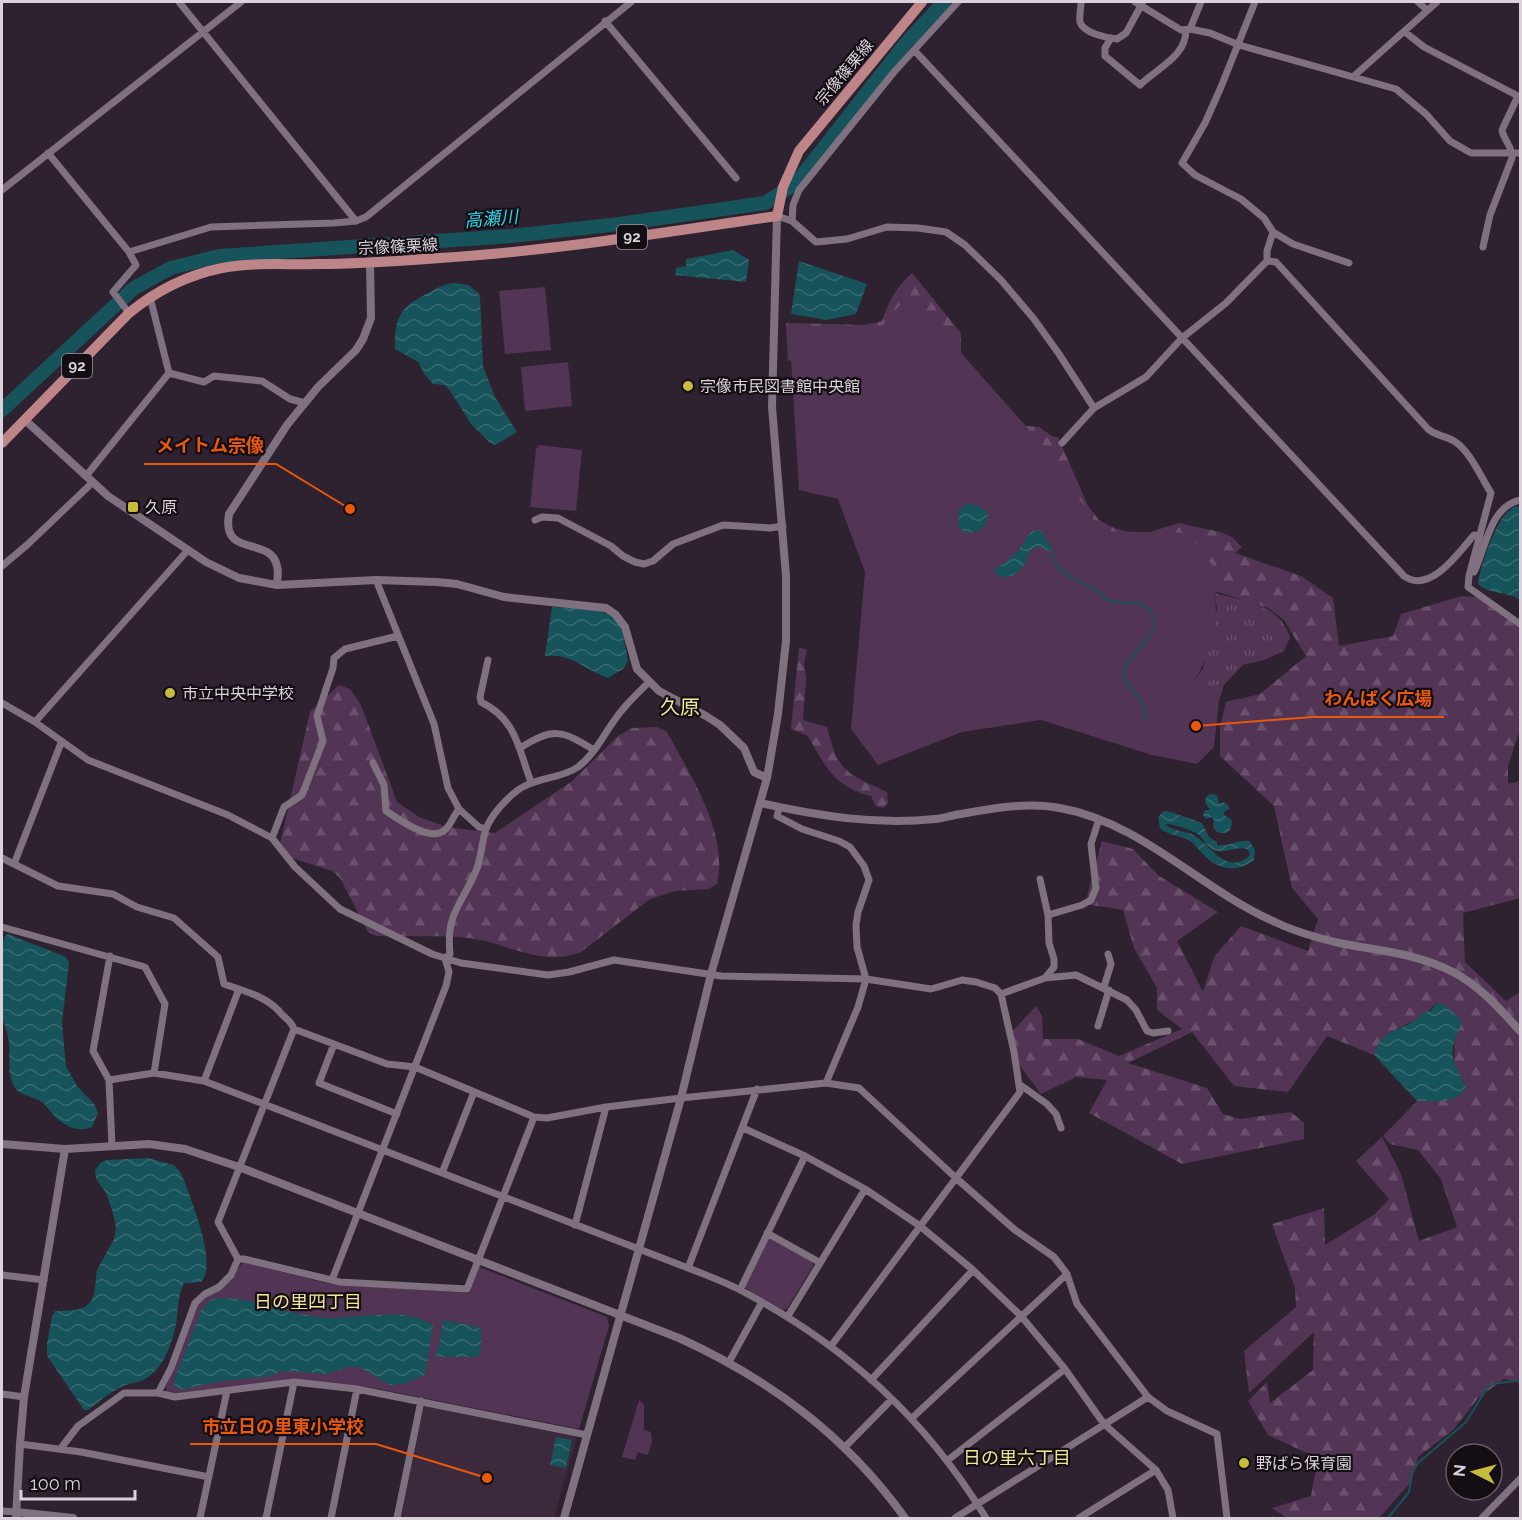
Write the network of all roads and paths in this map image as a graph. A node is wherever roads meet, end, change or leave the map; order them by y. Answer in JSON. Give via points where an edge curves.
{"nodes":[{"id":1,"x":179,"y":2,"type":"edge"},
{"id":2,"x":241,"y":2,"type":"edge"},
{"id":3,"x":631,"y":2,"type":"edge"},
{"id":4,"x":922,"y":2,"type":"edge"},
{"id":5,"x":958,"y":2,"type":"edge"},
{"id":6,"x":1081,"y":2,"type":"edge"},
{"id":7,"x":1201,"y":2,"type":"edge"},
{"id":8,"x":1255,"y":2,"type":"edge"},
{"id":9,"x":1418,"y":2,"type":"edge"},
{"id":10,"x":1437,"y":2,"type":"edge"},
{"id":11,"x":1140,"y":3,"type":"edge"},
{"id":12,"x":1427,"y":10,"type":"junction"},
{"id":13,"x":605,"y":21,"type":"junction"},
{"id":14,"x":1188,"y":29,"type":"junction"},
{"id":15,"x":203,"y":32,"type":"junction"},
{"id":16,"x":1405,"y":32,"type":"junction"},
{"id":17,"x":1111,"y":38,"type":"junction"},
{"id":18,"x":1239,"y":45,"type":"junction"},
{"id":19,"x":914,"y":50,"type":"junction"},
{"id":20,"x":1354,"y":76,"type":"junction"},
{"id":21,"x":1516,"y":152,"type":"edge"},
{"id":22,"x":48,"y":153,"type":"junction"},
{"id":23,"x":736,"y":178,"type":"dead end"},
{"id":24,"x":2,"y":190,"type":"edge"},
{"id":25,"x":777,"y":216,"type":"junction"},
{"id":26,"x":356,"y":221,"type":"junction"},
{"id":27,"x":792,"y":221,"type":"junction"},
{"id":28,"x":1273,"y":232,"type":"junction"},
{"id":29,"x":1483,"y":248,"type":"dead end"},
{"id":30,"x":129,"y":252,"type":"junction"},
{"id":31,"x":1267,"y":261,"type":"junction"},
{"id":32,"x":1348,"y":262,"type":"dead end"},
{"id":33,"x":370,"y":263,"type":"junction"},
{"id":34,"x":150,"y":297,"type":"junction"},
{"id":35,"x":127,"y":310,"type":"junction"},
{"id":36,"x":1182,"y":338,"type":"junction"},
{"id":37,"x":169,"y":373,"type":"junction"},
{"id":38,"x":304,"y":403,"type":"junction"},
{"id":39,"x":1094,"y":408,"type":"junction"},
{"id":40,"x":25,"y":420,"type":"junction"},
{"id":41,"x":2,"y":443,"type":"edge"},
{"id":42,"x":1062,"y":443,"type":"dead end"},
{"id":43,"x":90,"y":479,"type":"junction"},
{"id":44,"x":1521,"y":500,"type":"edge"},
{"id":45,"x":535,"y":519,"type":"dead end"},
{"id":46,"x":783,"y":526,"type":"junction"},
{"id":47,"x":1480,"y":536,"type":"junction"},
{"id":48,"x":188,"y":550,"type":"junction"},
{"id":49,"x":2,"y":566,"type":"edge"},
{"id":50,"x":1469,"y":576,"type":"junction"},
{"id":51,"x":376,"y":580,"type":"junction"},
{"id":52,"x":277,"y":585,"type":"junction"},
{"id":53,"x":1521,"y":624,"type":"edge"},
{"id":54,"x":398,"y":636,"type":"junction"},
{"id":55,"x":488,"y":660,"type":"dead end"},
{"id":56,"x":649,"y":682,"type":"junction"},
{"id":57,"x":2,"y":703,"type":"edge"},
{"id":58,"x":35,"y":723,"type":"junction"},
{"id":59,"x":61,"y":743,"type":"junction"},
{"id":60,"x":520,"y":748,"type":"junction"},
{"id":61,"x":594,"y":750,"type":"junction"},
{"id":62,"x":373,"y":764,"type":"dead end"},
{"id":63,"x":767,"y":778,"type":"junction"},
{"id":64,"x":531,"y":782,"type":"junction"},
{"id":65,"x":760,"y":803,"type":"junction"},
{"id":66,"x":779,"y":807,"type":"junction"},
{"id":67,"x":459,"y":809,"type":"junction"},
{"id":68,"x":1099,"y":819,"type":"junction"},
{"id":69,"x":486,"y":829,"type":"junction"},
{"id":70,"x":272,"y":838,"type":"junction"},
{"id":71,"x":2,"y":858,"type":"edge"},
{"id":72,"x":14,"y":864,"type":"junction"},
{"id":73,"x":1040,"y":879,"type":"dead end"},
{"id":74,"x":1048,"y":915,"type":"junction"},
{"id":75,"x":2,"y":927,"type":"edge"},
{"id":76,"x":1108,"y":954,"type":"dead end"},
{"id":77,"x":110,"y":956,"type":"junction"},
{"id":78,"x":445,"y":958,"type":"junction"},
{"id":79,"x":711,"y":974,"type":"junction"},
{"id":80,"x":1045,"y":978,"type":"junction"},
{"id":81,"x":866,"y":979,"type":"junction"},
{"id":82,"x":239,"y":989,"type":"junction"},
{"id":83,"x":1106,"y":989,"type":"junction"},
{"id":84,"x":1001,"y":994,"type":"junction"},
{"id":85,"x":1098,"y":1026,"type":"dead end"},
{"id":86,"x":294,"y":1029,"type":"junction"},
{"id":87,"x":1168,"y":1031,"type":"dead end"},
{"id":88,"x":1521,"y":1031,"type":"edge"},
{"id":89,"x":333,"y":1044,"type":"junction"},
{"id":90,"x":415,"y":1067,"type":"junction"},
{"id":91,"x":154,"y":1072,"type":"junction"},
{"id":92,"x":109,"y":1080,"type":"junction"},
{"id":93,"x":204,"y":1081,"type":"junction"},
{"id":94,"x":826,"y":1083,"type":"junction"},
{"id":95,"x":1019,"y":1084,"type":"junction"},
{"id":96,"x":757,"y":1089,"type":"junction"},
{"id":97,"x":474,"y":1092,"type":"junction"},
{"id":98,"x":681,"y":1098,"type":"junction"},
{"id":99,"x":264,"y":1103,"type":"junction"},
{"id":100,"x":606,"y":1107,"type":"junction"},
{"id":101,"x":397,"y":1114,"type":"junction"},
{"id":102,"x":534,"y":1117,"type":"junction"},
{"id":103,"x":743,"y":1128,"type":"junction"},
{"id":104,"x":1061,"y":1128,"type":"dead end"},
{"id":105,"x":2,"y":1144,"type":"edge"},
{"id":106,"x":112,"y":1146,"type":"junction"},
{"id":107,"x":65,"y":1149,"type":"junction"},
{"id":108,"x":384,"y":1150,"type":"junction"},
{"id":109,"x":805,"y":1156,"type":"junction"},
{"id":110,"x":239,"y":1167,"type":"junction"},
{"id":111,"x":442,"y":1173,"type":"junction"},
{"id":112,"x":956,"y":1178,"type":"junction"},
{"id":113,"x":865,"y":1189,"type":"junction"},
{"id":114,"x":502,"y":1196,"type":"junction"},
{"id":115,"x":359,"y":1214,"type":"junction"},
{"id":116,"x":575,"y":1225,"type":"junction"},
{"id":117,"x":920,"y":1226,"type":"junction"},
{"id":118,"x":767,"y":1233,"type":"junction"},
{"id":119,"x":639,"y":1249,"type":"junction"},
{"id":120,"x":238,"y":1259,"type":"junction"},
{"id":121,"x":478,"y":1260,"type":"junction"},
{"id":122,"x":819,"y":1262,"type":"junction"},
{"id":123,"x":687,"y":1268,"type":"junction"},
{"id":124,"x":973,"y":1270,"type":"junction"},
{"id":125,"x":1067,"y":1274,"type":"junction"},
{"id":126,"x":2,"y":1275,"type":"edge"},
{"id":127,"x":44,"y":1280,"type":"junction"},
{"id":128,"x":333,"y":1280,"type":"junction"},
{"id":129,"x":740,"y":1290,"type":"junction"},
{"id":130,"x":762,"y":1302,"type":"junction"},
{"id":131,"x":621,"y":1315,"type":"junction"},
{"id":132,"x":788,"y":1316,"type":"junction"},
{"id":133,"x":1021,"y":1316,"type":"junction"},
{"id":134,"x":831,"y":1346,"type":"junction"},
{"id":135,"x":729,"y":1362,"type":"junction"},
{"id":136,"x":1065,"y":1369,"type":"junction"},
{"id":137,"x":871,"y":1380,"type":"junction"},
{"id":138,"x":294,"y":1382,"type":"junction"},
{"id":139,"x":357,"y":1389,"type":"junction"},
{"id":140,"x":227,"y":1391,"type":"junction"},
{"id":141,"x":158,"y":1393,"type":"junction"},
{"id":142,"x":2,"y":1394,"type":"edge"},
{"id":143,"x":24,"y":1397,"type":"junction"},
{"id":144,"x":1148,"y":1397,"type":"junction"},
{"id":145,"x":892,"y":1399,"type":"junction"},
{"id":146,"x":421,"y":1401,"type":"junction"},
{"id":147,"x":912,"y":1418,"type":"junction"},
{"id":148,"x":1104,"y":1424,"type":"junction"},
{"id":149,"x":587,"y":1435,"type":"junction"},
{"id":150,"x":20,"y":1444,"type":"junction"},
{"id":151,"x":845,"y":1447,"type":"junction"},
{"id":152,"x":61,"y":1448,"type":"junction"},
{"id":153,"x":948,"y":1460,"type":"junction"},
{"id":154,"x":1156,"y":1470,"type":"junction"},
{"id":155,"x":209,"y":1477,"type":"junction"},
{"id":156,"x":1521,"y":1479,"type":"edge"},
{"id":157,"x":977,"y":1504,"type":"junction"},
{"id":158,"x":2,"y":1511,"type":"edge"},
{"id":159,"x":16,"y":1515,"type":"edge"},
{"id":160,"x":73,"y":1518,"type":"edge"},
{"id":161,"x":200,"y":1518,"type":"edge"},
{"id":162,"x":266,"y":1518,"type":"edge"},
{"id":163,"x":331,"y":1518,"type":"edge"},
{"id":164,"x":397,"y":1518,"type":"edge"},
{"id":165,"x":564,"y":1518,"type":"edge"},
{"id":166,"x":905,"y":1518,"type":"edge"},
{"id":167,"x":955,"y":1518,"type":"edge"},
{"id":168,"x":986,"y":1518,"type":"edge"},
{"id":169,"x":1079,"y":1518,"type":"edge"},
{"id":170,"x":1173,"y":1518,"type":"edge"},
{"id":171,"x":1227,"y":1518,"type":"edge"},
{"id":172,"x":1482,"y":1518,"type":"edge"}],
"edges":[{"from":1,"to":15,"type":"street"},
{"from":2,"to":15,"type":"street"},
{"from":3,"to":13,"type":"street"},
{"from":4,"to":25,"type":"main road","name":"宗像篠栗線","via":[[800,151],[783,187]]},
{"from":5,"to":19,"type":"street"},
{"from":6,"to":17,"type":"street","via":[[1082,26]]},
{"from":7,"to":14,"type":"street"},
{"from":8,"to":18,"type":"street"},
{"from":9,"to":12,"type":"street"},
{"from":10,"to":12,"type":"street"},
{"from":11,"to":14,"type":"street","via":[[1181,30]]},
{"from":11,"to":17,"type":"street","via":[[1126,33]]},
{"from":12,"to":16,"type":"street"},
{"from":13,"to":23,"type":"street"},
{"from":13,"to":26,"type":"street","via":[[366,217]]},
{"from":14,"to":17,"type":"street","via":[[1173,60],[1140,85],[1105,56]]},
{"from":14,"to":18,"type":"street"},
{"from":15,"to":22,"type":"street"},
{"from":15,"to":26,"type":"street"},
{"from":16,"to":20,"type":"street"},
{"from":16,"to":21,"type":"street","via":[[1424,47],[1518,96],[1502,130]]},
{"from":18,"to":20,"type":"street"},
{"from":18,"to":28,"type":"street","via":[[1205,123],[1182,163],[1195,175],[1241,198],[1264,218]]},
{"from":19,"to":27,"type":"street","via":[[800,190],[793,205]]},
{"from":19,"to":36,"type":"street"},
{"from":20,"to":21,"type":"street","via":[[1407,96],[1463,150]]},
{"from":21,"to":29,"type":"street","via":[[1490,215]]},
{"from":22,"to":24,"type":"street"},
{"from":22,"to":30,"type":"street"},
{"from":25,"to":27,"type":"street"},
{"from":25,"to":33,"type":"main road","name":"宗像篠栗線","number":"92","via":[[539,250]]},
{"from":25,"to":46,"type":"street","via":[[772,407]]},
{"from":26,"to":30,"type":"street","via":[[211,227]]},
{"from":27,"to":39,"type":"street","via":[[816,242],[887,226],[946,232],[1001,280],[1028,311]]},
{"from":28,"to":31,"type":"street"},
{"from":28,"to":32,"type":"street","via":[[1293,244]]},
{"from":30,"to":35,"type":"street","via":[[136,265],[113,292]]},
{"from":31,"to":36,"type":"street","via":[[1226,303]]},
{"from":31,"to":47,"type":"street","via":[[1276,262],[1428,429],[1454,441],[1470,459],[1491,493]]},
{"from":33,"to":34,"type":"main road","name":"宗像篠栗線","number":"92","via":[[224,267],[189,277]]},
{"from":33,"to":38,"type":"street","via":[[371,318],[363,339]]},
{"from":34,"to":35,"type":"main road","name":"宗像篠栗線","number":"92"},
{"from":34,"to":37,"type":"street"},
{"from":35,"to":40,"type":"main road","name":"宗像篠栗線","number":"92"},
{"from":36,"to":39,"type":"street","via":[[1146,377]]},
{"from":36,"to":47,"type":"street","via":[[1410,580],[1421,581],[1440,572],[1474,535]]},
{"from":37,"to":38,"type":"street","via":[[204,382],[214,376],[261,381]]},
{"from":37,"to":43,"type":"street"},
{"from":38,"to":52,"type":"street","via":[[232,507],[228,520],[228,530],[235,540],[273,556],[278,566]]},
{"from":39,"to":42,"type":"street"},
{"from":40,"to":41,"type":"main road","name":"宗像篠栗線","number":"92"},
{"from":40,"to":43,"type":"street"},
{"from":43,"to":48,"type":"street","via":[[108,496]]},
{"from":43,"to":49,"type":"street"},
{"from":44,"to":50,"type":"street","via":[[1508,504],[1497,516],[1475,572]]},
{"from":45,"to":46,"type":"street","via":[[558,518],[644,564],[673,544],[723,525]]},
{"from":46,"to":63,"type":"street","via":[[786,640]]},
{"from":47,"to":50,"type":"street"},
{"from":48,"to":52,"type":"street","via":[[230,574]]},
{"from":48,"to":58,"type":"street"},
{"from":50,"to":53,"type":"street","via":[[1468,587]]},
{"from":51,"to":52,"type":"street"},
{"from":51,"to":54,"type":"street"},
{"from":51,"to":56,"type":"street","via":[[457,584],[504,597],[606,608],[621,620],[634,664]]},
{"from":54,"to":67,"type":"street","via":[[434,724],[448,788]]},
{"from":54,"to":70,"type":"street","via":[[345,649],[334,658],[317,716],[323,741],[302,795],[284,807]]},
{"from":55,"to":60,"type":"street","via":[[481,702],[505,718]]},
{"from":56,"to":61,"type":"street","via":[[623,709]]},
{"from":56,"to":63,"type":"street","via":[[720,725],[744,748],[754,772]]},
{"from":57,"to":58,"type":"street"},
{"from":58,"to":59,"type":"street"},
{"from":59,"to":70,"type":"street","via":[[88,760],[228,815]]},
{"from":59,"to":72,"type":"street"},
{"from":60,"to":61,"type":"street","via":[[549,733],[565,734]]},
{"from":60,"to":64,"type":"street"},
{"from":61,"to":64,"type":"street","via":[[577,768]]},
{"from":62,"to":67,"type":"street","via":[[384,785],[386,811],[411,827],[430,833],[445,830]]},
{"from":63,"to":65,"type":"street"},
{"from":64,"to":69,"type":"street","via":[[516,791]]},
{"from":65,"to":66,"type":"street"},
{"from":65,"to":79,"type":"street"},
{"from":66,"to":68,"type":"street","via":[[869,821],[938,819],[1031,806],[1060,808]]},
{"from":66,"to":81,"type":"street","via":[[777,816],[850,847],[864,866],[869,880],[856,925],[857,947]]},
{"from":67,"to":69,"type":"street"},
{"from":68,"to":74,"type":"street","via":[[1091,844],[1096,888],[1091,900]]},
{"from":68,"to":88,"type":"street","via":[[1154,846],[1216,890],[1274,922],[1341,943],[1401,952],[1436,963],[1478,988]]},
{"from":69,"to":78,"type":"street","via":[[482,857],[451,920],[450,954]]},
{"from":70,"to":78,"type":"street","via":[[295,867],[340,909]]},
{"from":71,"to":72,"type":"street"},
{"from":72,"to":82,"type":"street","via":[[58,886],[113,894],[136,907],[174,918],[218,957],[224,984]]},
{"from":73,"to":74,"type":"street"},
{"from":74,"to":80,"type":"street","via":[[1054,967]]},
{"from":75,"to":77,"type":"street"},
{"from":76,"to":83,"type":"street","via":[[1111,964]]},
{"from":77,"to":91,"type":"street","via":[[146,967],[165,1004]]},
{"from":77,"to":92,"type":"street","via":[[93,1051]]},
{"from":78,"to":79,"type":"street","via":[[548,975],[614,960]]},
{"from":78,"to":90,"type":"street","via":[[449,972],[446,986]]},
{"from":79,"to":81,"type":"street"},
{"from":79,"to":98,"type":"street"},
{"from":80,"to":83,"type":"street","via":[[1076,975]]},
{"from":80,"to":84,"type":"street"},
{"from":81,"to":84,"type":"street","via":[[931,989],[962,980],[976,981]]},
{"from":81,"to":94,"type":"street"},
{"from":82,"to":86,"type":"street","via":[[274,1005]]},
{"from":82,"to":93,"type":"street"},
{"from":83,"to":85,"type":"street"},
{"from":83,"to":87,"type":"street","via":[[1127,1000],[1147,1031]]},
{"from":84,"to":95,"type":"street"},
{"from":86,"to":89,"type":"street"},
{"from":86,"to":99,"type":"street"},
{"from":89,"to":90,"type":"street","via":[[387,1064]]},
{"from":89,"to":101,"type":"street","via":[[319,1083]]},
{"from":90,"to":97,"type":"street"},
{"from":90,"to":101,"type":"street"},
{"from":91,"to":92,"type":"street"},
{"from":91,"to":93,"type":"street"},
{"from":92,"to":106,"type":"street"},
{"from":93,"to":99,"type":"street"},
{"from":94,"to":96,"type":"street"},
{"from":94,"to":112,"type":"street","via":[[860,1088]]},
{"from":95,"to":104,"type":"street","via":[[1047,1104]]},
{"from":95,"to":112,"type":"street","via":[[1020,1092]]},
{"from":96,"to":98,"type":"street"},
{"from":96,"to":103,"type":"street"},
{"from":97,"to":102,"type":"street"},
{"from":97,"to":111,"type":"street"},
{"from":98,"to":100,"type":"street"},
{"from":98,"to":119,"type":"street"},
{"from":99,"to":108,"type":"street"},
{"from":99,"to":110,"type":"street"},
{"from":100,"to":102,"type":"street"},
{"from":100,"to":116,"type":"street"},
{"from":101,"to":108,"type":"street"},
{"from":102,"to":114,"type":"street"},
{"from":103,"to":109,"type":"street"},
{"from":103,"to":123,"type":"street"},
{"from":105,"to":107,"type":"street"},
{"from":106,"to":107,"type":"street"},
{"from":106,"to":110,"type":"street","via":[[149,1144],[185,1149]]},
{"from":107,"to":127,"type":"street"},
{"from":108,"to":111,"type":"street"},
{"from":108,"to":115,"type":"street"},
{"from":109,"to":113,"type":"street"},
{"from":109,"to":118,"type":"street"},
{"from":110,"to":115,"type":"street"},
{"from":110,"to":120,"type":"street","via":[[218,1222]]},
{"from":111,"to":114,"type":"street"},
{"from":112,"to":117,"type":"street"},
{"from":112,"to":125,"type":"street","via":[[1054,1257]]},
{"from":113,"to":117,"type":"street"},
{"from":113,"to":122,"type":"street"},
{"from":114,"to":116,"type":"street"},
{"from":114,"to":121,"type":"street"},
{"from":115,"to":121,"type":"street"},
{"from":115,"to":128,"type":"street"},
{"from":116,"to":119,"type":"street"},
{"from":117,"to":124,"type":"street"},
{"from":117,"to":134,"type":"street"},
{"from":118,"to":122,"type":"street"},
{"from":118,"to":129,"type":"street"},
{"from":119,"to":123,"type":"street"},
{"from":119,"to":131,"type":"street"},
{"from":120,"to":128,"type":"street"},
{"from":120,"to":141,"type":"street","via":[[231,1275],[195,1303]]},
{"from":121,"to":128,"type":"street","via":[[467,1289]]},
{"from":121,"to":131,"type":"street"},
{"from":122,"to":132,"type":"street"},
{"from":123,"to":129,"type":"street"},
{"from":124,"to":133,"type":"street"},
{"from":124,"to":137,"type":"street"},
{"from":125,"to":133,"type":"street"},
{"from":125,"to":144,"type":"street","via":[[1077,1304]]},
{"from":126,"to":127,"type":"street"},
{"from":127,"to":143,"type":"street"},
{"from":129,"to":130,"type":"street"},
{"from":130,"to":132,"type":"street"},
{"from":130,"to":135,"type":"street"},
{"from":131,"to":135,"type":"street"},
{"from":131,"to":149,"type":"street"},
{"from":132,"to":134,"type":"street"},
{"from":133,"to":136,"type":"street"},
{"from":133,"to":147,"type":"street"},
{"from":134,"to":137,"type":"street"},
{"from":135,"to":151,"type":"street","via":[[796,1405]]},
{"from":136,"to":148,"type":"street"},
{"from":136,"to":153,"type":"street"},
{"from":137,"to":145,"type":"street"},
{"from":138,"to":139,"type":"street"},
{"from":138,"to":140,"type":"street"},
{"from":138,"to":162,"type":"street"},
{"from":139,"to":146,"type":"street"},
{"from":139,"to":163,"type":"street"},
{"from":140,"to":141,"type":"street","via":[[175,1397]]},
{"from":140,"to":155,"type":"street"},
{"from":141,"to":152,"type":"street","via":[[124,1393],[83,1422]]},
{"from":142,"to":143,"type":"street"},
{"from":143,"to":150,"type":"street"},
{"from":144,"to":148,"type":"street"},
{"from":144,"to":171,"type":"street","via":[[1167,1411],[1217,1434]]},
{"from":145,"to":147,"type":"street"},
{"from":145,"to":151,"type":"street"},
{"from":146,"to":149,"type":"street"},
{"from":146,"to":164,"type":"street"},
{"from":147,"to":153,"type":"street"},
{"from":148,"to":154,"type":"street"},
{"from":148,"to":157,"type":"street"},
{"from":149,"to":165,"type":"street"},
{"from":150,"to":152,"type":"street"},
{"from":150,"to":159,"type":"street"},
{"from":151,"to":166,"type":"street"},
{"from":152,"to":155,"type":"street"},
{"from":153,"to":157,"type":"street"},
{"from":154,"to":169,"type":"street"},
{"from":154,"to":170,"type":"street","via":[[1168,1490]]},
{"from":155,"to":161,"type":"street"},
{"from":156,"to":172,"type":"street"},
{"from":157,"to":167,"type":"street"},
{"from":157,"to":168,"type":"street"},
{"from":158,"to":159,"type":"street"},
{"from":159,"to":160,"type":"street"}]}
